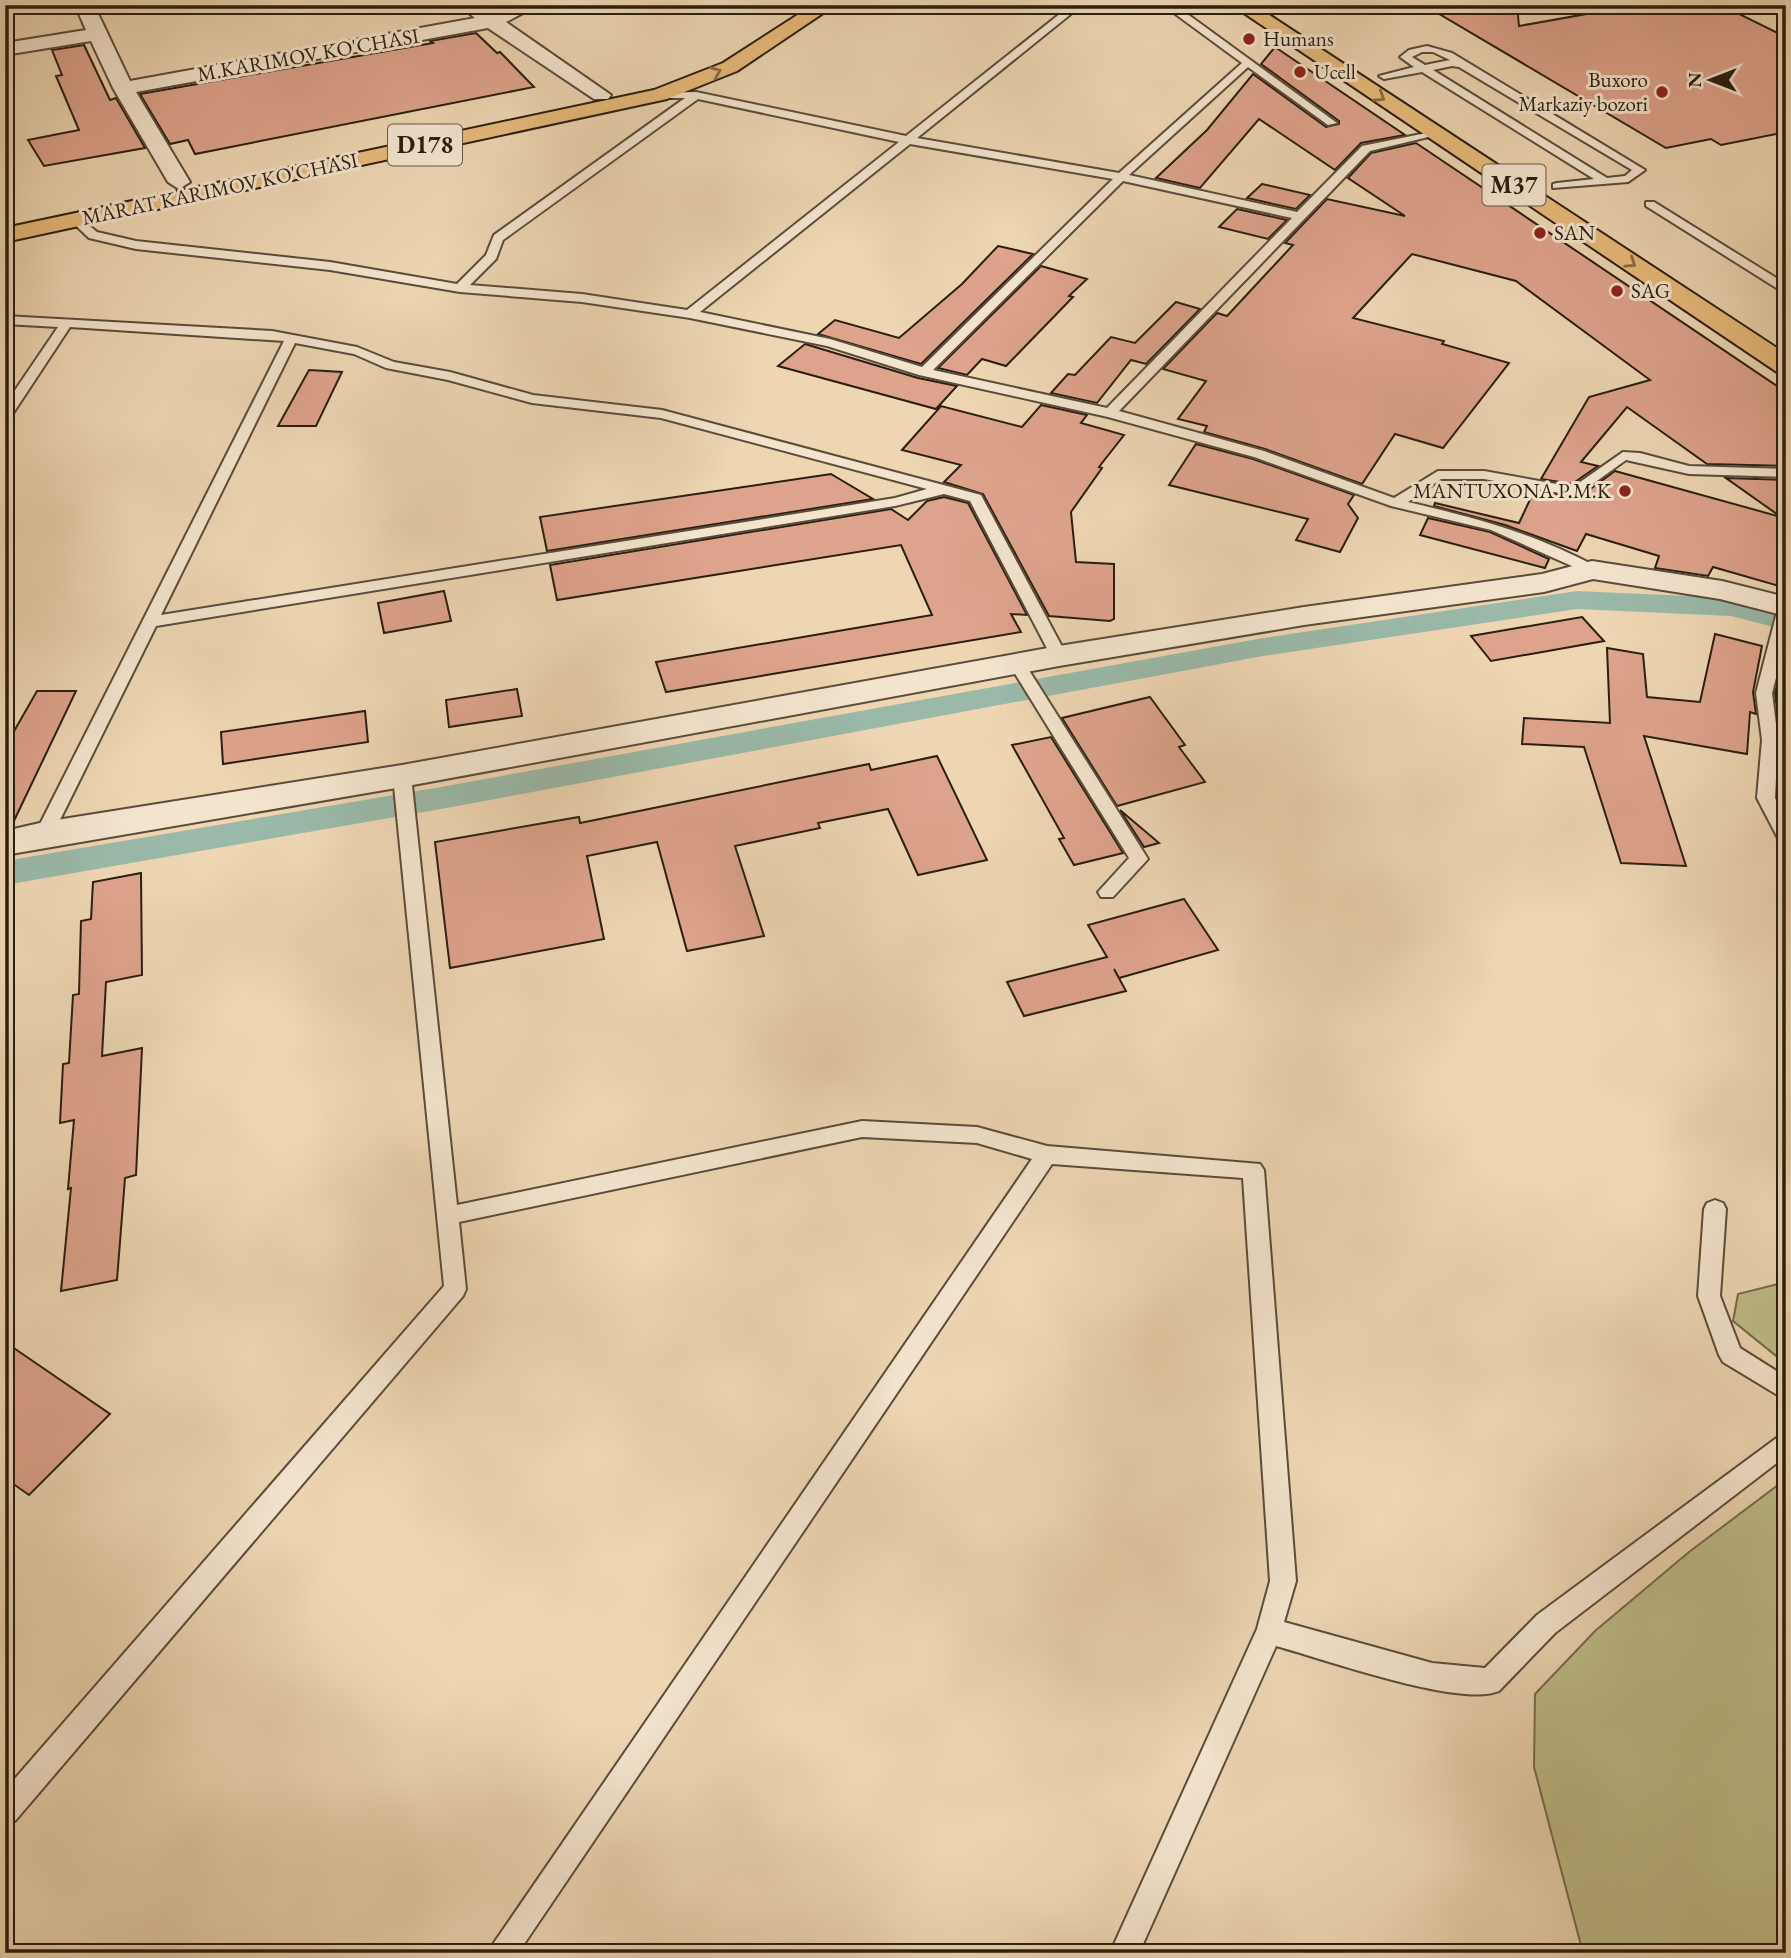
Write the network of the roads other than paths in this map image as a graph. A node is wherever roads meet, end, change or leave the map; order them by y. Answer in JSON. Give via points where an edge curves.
{"nodes":[{"id":1,"x":84,"y":5,"type":"edge"},
{"id":2,"x":468,"y":5,"type":"edge"},
{"id":3,"x":529,"y":5,"type":"edge"},
{"id":4,"x":794,"y":5,"type":"edge"},
{"id":5,"x":826,"y":5,"type":"edge"},
{"id":6,"x":1077,"y":5,"type":"edge"},
{"id":7,"x":1168,"y":5,"type":"edge"},
{"id":8,"x":1241,"y":5,"type":"edge"},
{"id":9,"x":1274,"y":5,"type":"edge"},
{"id":10,"x":493,"y":21,"type":"junction"},
{"id":11,"x":95,"y":34,"type":"junction"},
{"id":12,"x":5,"y":49,"type":"edge"},
{"id":13,"x":1246,"y":64,"type":"junction"},
{"id":14,"x":1462,"y":64,"type":"junction"},
{"id":15,"x":1421,"y":69,"type":"junction"},
{"id":16,"x":1384,"y":76,"type":"junction"},
{"id":17,"x":123,"y":88,"type":"junction"},
{"id":18,"x":696,"y":94,"type":"junction"},
{"id":19,"x":601,"y":95,"type":"junction"},
{"id":20,"x":660,"y":95,"type":"junction"},
{"id":21,"x":1332,"y":123,"type":"dead end"},
{"id":22,"x":1443,"y":125,"type":"junction"},
{"id":23,"x":907,"y":140,"type":"junction"},
{"id":24,"x":1536,"y":172,"type":"dead end"},
{"id":25,"x":1121,"y":177,"type":"junction"},
{"id":26,"x":1606,"y":181,"type":"junction"},
{"id":27,"x":178,"y":182,"type":"junction"},
{"id":28,"x":1556,"y":186,"type":"junction"},
{"id":29,"x":1650,"y":204,"type":"dead end"},
{"id":30,"x":1585,"y":205,"type":"dead end"},
{"id":31,"x":1298,"y":216,"type":"junction"},
{"id":32,"x":5,"y":218,"type":"edge"},
{"id":33,"x":76,"y":220,"type":"junction"},
{"id":34,"x":5,"y":235,"type":"edge"},
{"id":35,"x":460,"y":288,"type":"junction"},
{"id":36,"x":1786,"y":290,"type":"edge"},
{"id":37,"x":691,"y":314,"type":"junction"},
{"id":38,"x":5,"y":320,"type":"edge"},
{"id":39,"x":66,"y":324,"type":"junction"},
{"id":40,"x":291,"y":339,"type":"junction"},
{"id":41,"x":1786,"y":366,"type":"edge"},
{"id":42,"x":924,"y":372,"type":"junction"},
{"id":43,"x":1110,"y":413,"type":"junction"},
{"id":44,"x":5,"y":415,"type":"edge"},
{"id":45,"x":1786,"y":474,"type":"edge"},
{"id":46,"x":944,"y":489,"type":"junction"},
{"id":47,"x":1396,"y":503,"type":"junction"},
{"id":48,"x":1592,"y":570,"type":"junction"},
{"id":49,"x":1786,"y":608,"type":"edge"},
{"id":50,"x":149,"y":622,"type":"junction"},
{"id":51,"x":1059,"y":656,"type":"junction"},
{"id":52,"x":1017,"y":664,"type":"junction"},
{"id":53,"x":401,"y":776,"type":"junction"},
{"id":54,"x":44,"y":834,"type":"junction"},
{"id":55,"x":1786,"y":838,"type":"edge"},
{"id":56,"x":5,"y":844,"type":"edge"},
{"id":57,"x":1107,"y":892,"type":"dead end"},
{"id":58,"x":1048,"y":1155,"type":"junction"},
{"id":59,"x":1715,"y":1209,"type":"dead end"},
{"id":60,"x":446,"y":1216,"type":"junction"},
{"id":61,"x":1786,"y":1390,"type":"edge"},
{"id":62,"x":1786,"y":1442,"type":"edge"},
{"id":63,"x":1269,"y":1631,"type":"junction"},
{"id":64,"x":5,"y":1811,"type":"edge"},
{"id":65,"x":501,"y":1953,"type":"edge"},
{"id":66,"x":1124,"y":1953,"type":"edge"}],
"edges":[{"from":1,"to":11,"type":"street"},
{"from":2,"to":10,"type":"street"},
{"from":3,"to":10,"type":"street","name":"M.KARIMOV KO'CHASI"},
{"from":4,"to":19,"type":"main road","name":"MARAT KARIMOV KO'CHASI","number":"D178","via":[[690,65]]},
{"from":20,"to":5,"type":"main road","name":"MARAT KARIMOV KO'CHASI","number":"D178","one_way":true,"via":[[730,67]]},
{"from":6,"to":23,"type":"lane"},
{"from":7,"to":13,"type":"lane"},
{"from":8,"to":22,"type":"main road","number":"M37","one_way":true},
{"from":9,"to":16,"type":"main road","number":"M37"},
{"from":10,"to":17,"type":"street","name":"M.KARIMOV KO'CHASI"},
{"from":10,"to":19,"type":"street"},
{"from":11,"to":12,"type":"street"},
{"from":11,"to":17,"type":"street"},
{"from":13,"to":21,"type":"lane"},
{"from":13,"to":25,"type":"lane"},
{"from":14,"to":15,"type":"lane"},
{"from":14,"to":15,"type":"lane","via":[[1442,50],[1412,51],[1405,57]]},
{"from":14,"to":26,"type":"lane","via":[[1639,170],[1628,179]]},
{"from":15,"to":16,"type":"lane"},
{"from":15,"to":26,"type":"lane"},
{"from":16,"to":22,"type":"main road","number":"M37"},
{"from":17,"to":27,"type":"street"},
{"from":18,"to":20,"type":"lane"},
{"from":18,"to":23,"type":"lane"},
{"from":18,"to":35,"type":"lane","via":[[498,238],[492,256]]},
{"from":19,"to":27,"type":"main road","name":"MARAT KARIMOV KO'CHASI","number":"D178"},
{"from":20,"to":33,"type":"main road","name":"MARAT KARIMOV KO'CHASI","number":"D178"},
{"from":22,"to":31,"type":"lane","via":[[1366,148]]},
{"from":22,"to":41,"type":"main road","number":"M37","one_way":true},
{"from":23,"to":25,"type":"lane"},
{"from":23,"to":37,"type":"lane"},
{"from":24,"to":28,"type":"main road","number":"M37"},
{"from":25,"to":31,"type":"lane"},
{"from":25,"to":42,"type":"lane"},
{"from":26,"to":28,"type":"lane"},
{"from":27,"to":32,"type":"main road","name":"MARAT KARIMOV KO'CHASI","number":"D178"},
{"from":28,"to":30,"type":"main road","number":"M37"},
{"from":29,"to":36,"type":"lane"},
{"from":31,"to":43,"type":"lane"},
{"from":33,"to":34,"type":"main road","name":"MARAT KARIMOV KO'CHASI","number":"D178"},
{"from":33,"to":35,"type":"lane","via":[[93,235],[136,245],[330,266]]},
{"from":35,"to":37,"type":"lane","via":[[582,298]]},
{"from":37,"to":42,"type":"lane","via":[[830,343]]},
{"from":38,"to":39,"type":"lane"},
{"from":39,"to":40,"type":"lane","via":[[181,327]]},
{"from":39,"to":44,"type":"lane"},
{"from":40,"to":46,"type":"lane","via":[[357,351],[391,365],[532,399],[662,414]]},
{"from":40,"to":50,"type":"lane"},
{"from":42,"to":43,"type":"lane"},
{"from":43,"to":47,"type":"lane","via":[[1259,454]]},
{"from":45,"to":47,"type":"lane","via":[[1689,470],[1623,456],[1576,492],[1484,475],[1438,475]]},
{"from":46,"to":50,"type":"lane","via":[[895,502]]},
{"from":46,"to":51,"type":"lane","via":[[976,498]]},
{"from":47,"to":48,"type":"lane","via":[[1496,527]]},
{"from":48,"to":49,"type":"street","via":[[1722,590]]},
{"from":48,"to":51,"type":"street","via":[[1544,583]]},
{"from":49,"to":55,"type":"lane","via":[[1764,694],[1770,740],[1766,798]]},
{"from":50,"to":54,"type":"lane"},
{"from":51,"to":52,"type":"street"},
{"from":52,"to":53,"type":"street"},
{"from":52,"to":57,"type":"lane","via":[[1139,859]]},
{"from":53,"to":54,"type":"street"},
{"from":53,"to":60,"type":"lane"},
{"from":54,"to":56,"type":"street"},
{"from":58,"to":60,"type":"lane","via":[[976,1135],[862,1129]]},
{"from":58,"to":63,"type":"lane","via":[[1253,1170],[1283,1581]]},
{"from":58,"to":65,"type":"lane"},
{"from":59,"to":61,"type":"lane","via":[[1709,1296],[1731,1356]]},
{"from":60,"to":64,"type":"lane","via":[[455,1289]]},
{"from":62,"to":63,"type":"lane","via":[[1546,1623],[1490,1682],[1432,1676]]},
{"from":63,"to":66,"type":"lane"}]}
